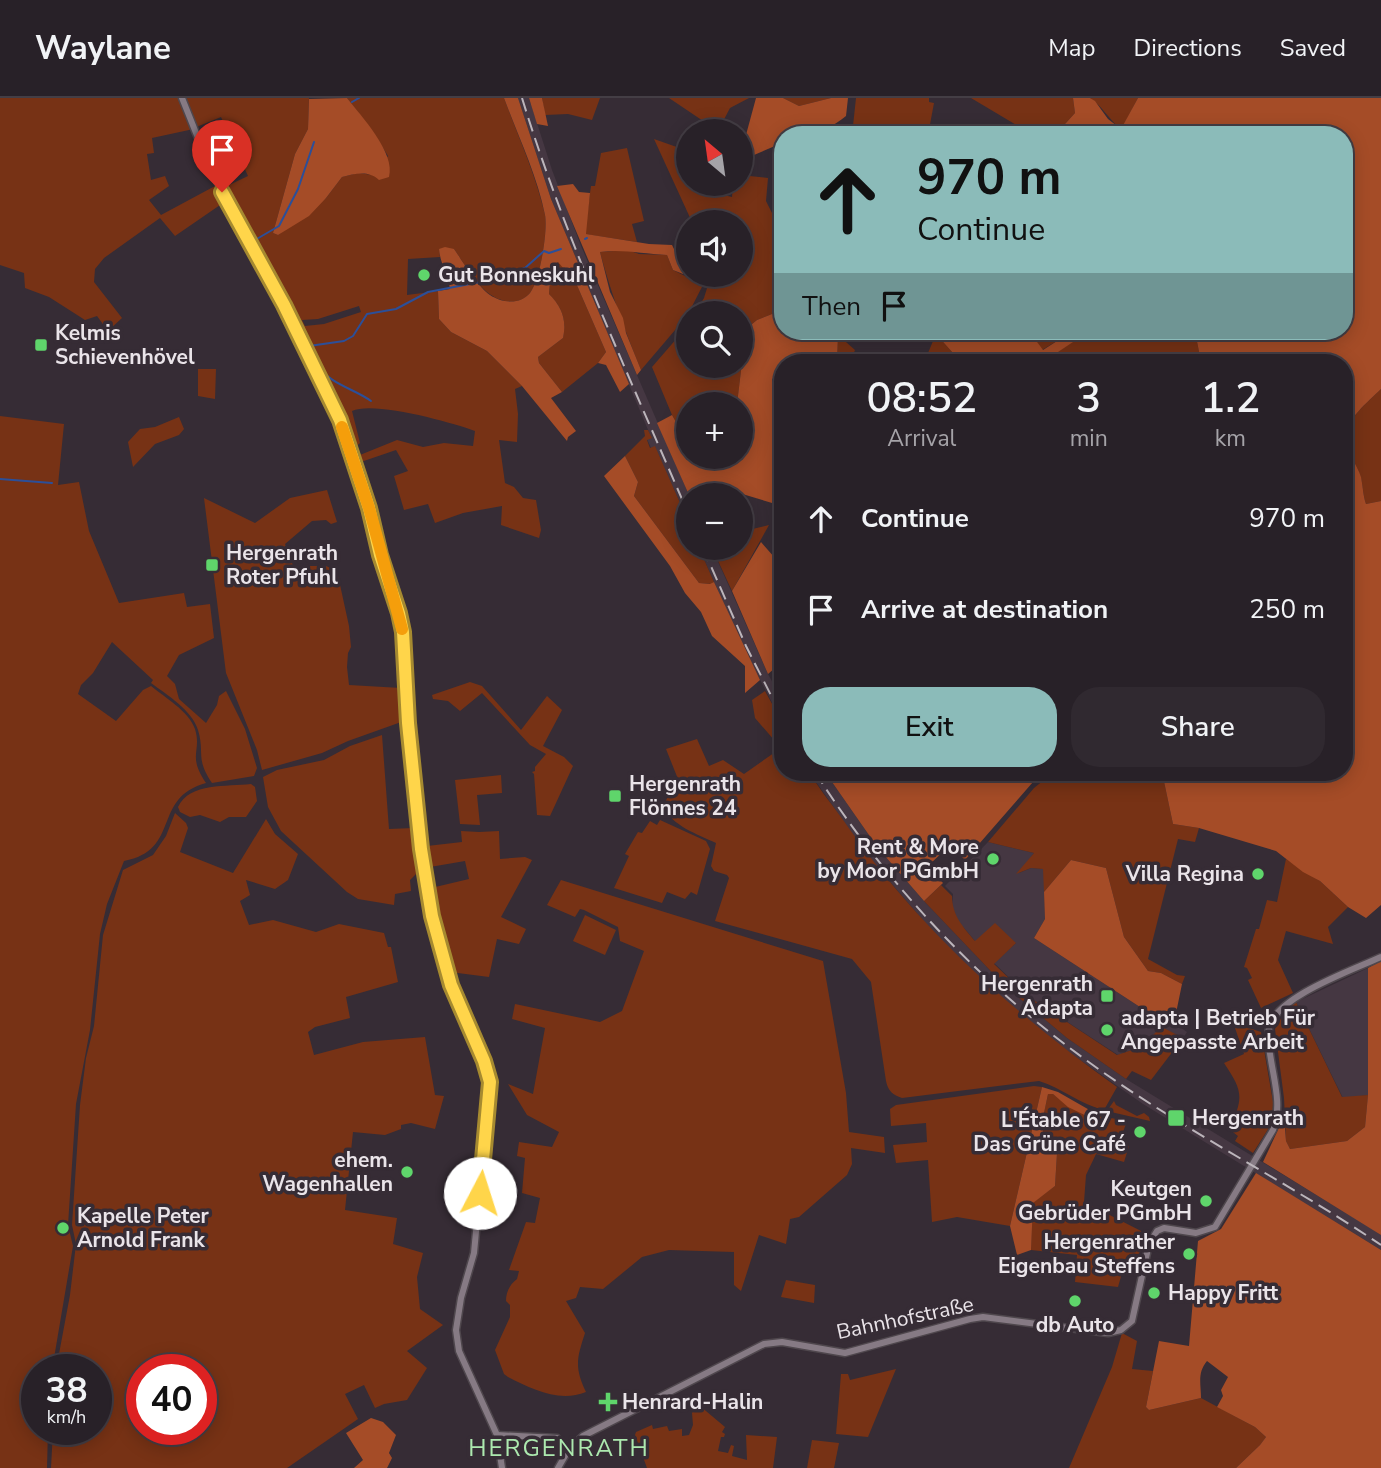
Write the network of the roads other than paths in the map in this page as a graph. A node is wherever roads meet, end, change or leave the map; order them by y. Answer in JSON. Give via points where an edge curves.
{"nodes":[{"id":1,"x":182,"y":98,"type":"edge"},
{"id":2,"x":1381,"y":957,"type":"edge"},
{"id":3,"x":497,"y":1435,"type":"junction"},
{"id":4,"x":569,"y":1449,"type":"junction"},
{"id":5,"x":502,"y":1468,"type":"edge"},
{"id":6,"x":558,"y":1468,"type":"edge"}],
"edges":[{"from":1,"to":3,"type":"street","via":[[210,168],[340,420],[399,613],[421,849],[432,916],[451,985],[490,1082],[474,1253],[456,1330],[459,1351]]},
{"from":2,"to":4,"type":"street","name":"Bahnhofstraße","via":[[1288,1001],[1277,1013],[1269,1027],[1278,1111],[1273,1130],[1215,1227],[1196,1234],[1164,1228],[1153,1235],[1135,1315],[1127,1326],[1108,1333],[981,1318],[845,1353],[782,1342],[764,1344],[592,1430]]},
{"from":3,"to":4,"type":"street","via":[[557,1438]]},
{"from":3,"to":5,"type":"street"},
{"from":4,"to":6,"type":"street","name":"Bahnhofstraße"}]}
